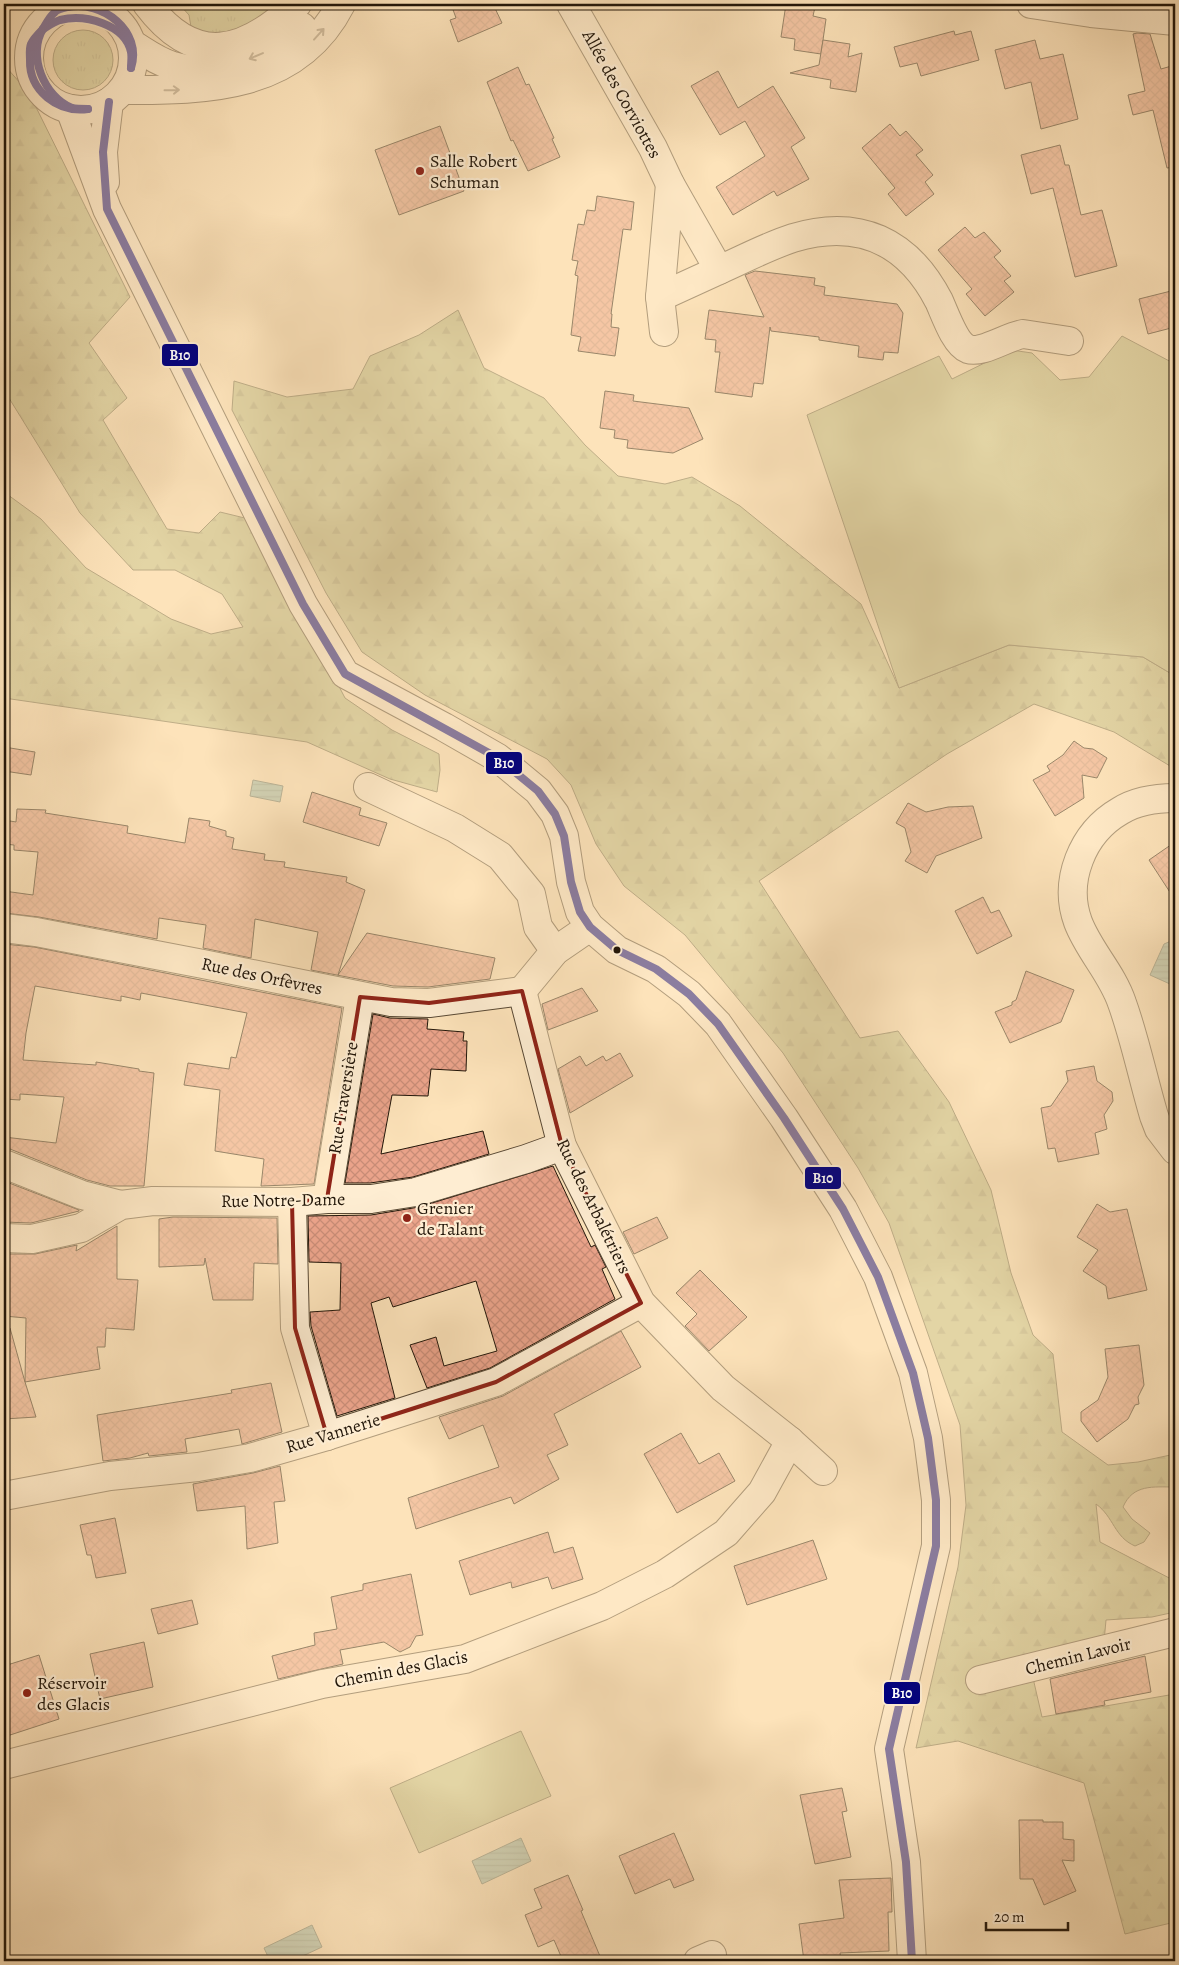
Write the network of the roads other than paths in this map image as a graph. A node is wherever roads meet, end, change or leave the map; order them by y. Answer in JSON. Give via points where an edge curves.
{"nodes":[{"id":1,"x":147,"y":4,"type":"edge"},
{"id":2,"x":297,"y":4,"type":"edge"},
{"id":3,"x":319,"y":4,"type":"edge"},
{"id":4,"x":341,"y":4,"type":"edge"},
{"id":5,"x":571,"y":4,"type":"edge"},
{"id":6,"x":1031,"y":4,"type":"edge"},
{"id":7,"x":71,"y":5,"type":"edge"},
{"id":8,"x":109,"y":8,"type":"edge"},
{"id":9,"x":1175,"y":20,"type":"edge"},
{"id":10,"x":132,"y":44,"type":"junction"},
{"id":11,"x":116,"y":96,"type":"junction"},
{"id":12,"x":70,"y":109,"type":"junction"},
{"id":13,"x":670,"y":184,"type":"junction"},
{"id":14,"x":108,"y":209,"type":"junction"},
{"id":15,"x":719,"y":270,"type":"junction"},
{"id":16,"x":660,"y":298,"type":"junction"},
{"id":17,"x":664,"y":332,"type":"dead end"},
{"id":18,"x":1069,"y":341,"type":"dead end"},
{"id":19,"x":368,"y":787,"type":"dead end"},
{"id":20,"x":1175,"y":798,"type":"edge"},
{"id":21,"x":590,"y":927,"type":"junction"},
{"id":22,"x":4,"y":928,"type":"edge"},
{"id":23,"x":555,"y":951,"type":"junction"},
{"id":24,"x":522,"y":991,"type":"junction"},
{"id":25,"x":360,"y":997,"type":"junction"},
{"id":26,"x":562,"y":1146,"type":"junction"},
{"id":27,"x":1175,"y":1150,"type":"edge"},
{"id":28,"x":4,"y":1164,"type":"edge"},
{"id":29,"x":327,"y":1199,"type":"junction"},
{"id":30,"x":292,"y":1202,"type":"junction"},
{"id":31,"x":121,"y":1205,"type":"junction"},
{"id":32,"x":4,"y":1238,"type":"edge"},
{"id":33,"x":641,"y":1303,"type":"junction"},
{"id":34,"x":326,"y":1436,"type":"junction"},
{"id":35,"x":790,"y":1441,"type":"junction"},
{"id":36,"x":823,"y":1471,"type":"dead end"},
{"id":37,"x":4,"y":1496,"type":"edge"},
{"id":38,"x":1175,"y":1632,"type":"edge"},
{"id":39,"x":980,"y":1680,"type":"dead end"},
{"id":40,"x":4,"y":1765,"type":"edge"},
{"id":41,"x":912,"y":1961,"type":"edge"}],
"edges":[{"from":1,"to":2,"type":"street","via":[[172,31],[190,43],[206,47],[225,46],[248,39]]},
{"from":3,"to":10,"type":"street","one_way":true,"via":[[302,27],[278,45],[224,67],[200,70],[177,67]]},
{"from":11,"to":4,"type":"street","one_way":true,"via":[[217,87],[262,75],[311,43]]},
{"from":5,"to":13,"type":"street","name":"Allée des Corviottes","via":[[654,148]]},
{"from":6,"to":9,"type":"street","via":[[1091,14]]},
{"from":7,"to":8,"type":"street"},
{"from":7,"to":12,"type":"street","via":[[43,21],[31,42],[28,59],[32,77],[40,91],[54,103]]},
{"from":8,"to":10,"type":"street"},
{"from":10,"to":11,"type":"street","via":[[131,76]]},
{"from":11,"to":12,"type":"street","via":[[97,108]]},
{"from":11,"to":14,"type":"street","via":[[103,152]]},
{"from":12,"to":14,"type":"street"},
{"from":13,"to":15,"type":"street","name":"Allée des Corviottes"},
{"from":13,"to":16,"type":"street","name":"Allée des Corviottes"},
{"from":14,"to":21,"type":"street","via":[[303,604],[345,674],[498,758],[538,791],[555,814],[564,836],[571,882],[580,912]]},
{"from":15,"to":16,"type":"street"},
{"from":15,"to":18,"type":"street","via":[[794,238],[837,230],[852,231],[878,238],[906,257],[936,296],[955,336],[967,349],[981,349],[1023,334]]},
{"from":16,"to":17,"type":"street","name":"Allée des Corviottes"},
{"from":19,"to":23,"type":"street","via":[[455,828],[500,856],[531,894],[538,927]]},
{"from":20,"to":27,"type":"street","via":[[1134,804],[1106,821],[1083,852],[1074,872],[1072,890],[1078,923],[1122,1003],[1159,1129]]},
{"from":21,"to":23,"type":"street"},
{"from":21,"to":41,"type":"street","via":[[617,950],[656,969],[689,994],[718,1024],[843,1209],[878,1277],[913,1373],[928,1438],[936,1500],[936,1546],[889,1748],[906,1862]]},
{"from":22,"to":25,"type":"street","name":"Rue des Orfèvres"},
{"from":23,"to":24,"type":"street"},
{"from":24,"to":25,"type":"street","name":"Rue des Orfèvres","via":[[429,1002],[391,1002]]},
{"from":24,"to":26,"type":"street","name":"Rue des Arbalétriers"},
{"from":25,"to":29,"type":"street","name":"Rue Traversière"},
{"from":26,"to":29,"type":"street","name":"Rue Notre-Dame","via":[[416,1192],[371,1199]]},
{"from":26,"to":33,"type":"street","name":"Rue des Arbalétriers"},
{"from":28,"to":31,"type":"street","via":[[82,1195]]},
{"from":29,"to":30,"type":"street","name":"Rue Notre-Dame"},
{"from":30,"to":31,"type":"street","name":"Rue Notre-Dame","via":[[153,1201]]},
{"from":30,"to":34,"type":"street","via":[[295,1328]]},
{"from":31,"to":32,"type":"street","name":"Rue Notre-Dame","via":[[81,1228],[32,1239]]},
{"from":33,"to":34,"type":"street","name":"Rue Vannerie","via":[[496,1382]]},
{"from":33,"to":35,"type":"street","name":"Rue des Arbalétriers","via":[[722,1388]]},
{"from":34,"to":37,"type":"street","name":"Rue Vannerie","via":[[250,1458],[110,1476]]},
{"from":35,"to":36,"type":"street","name":"Rue des Arbalétriers"},
{"from":35,"to":40,"type":"street","name":"Chemin des Glacis","via":[[762,1492],[726,1533],[665,1574],[602,1606],[465,1659],[322,1684]]},
{"from":38,"to":39,"type":"street","name":"Chemin Lavoir"}]}
